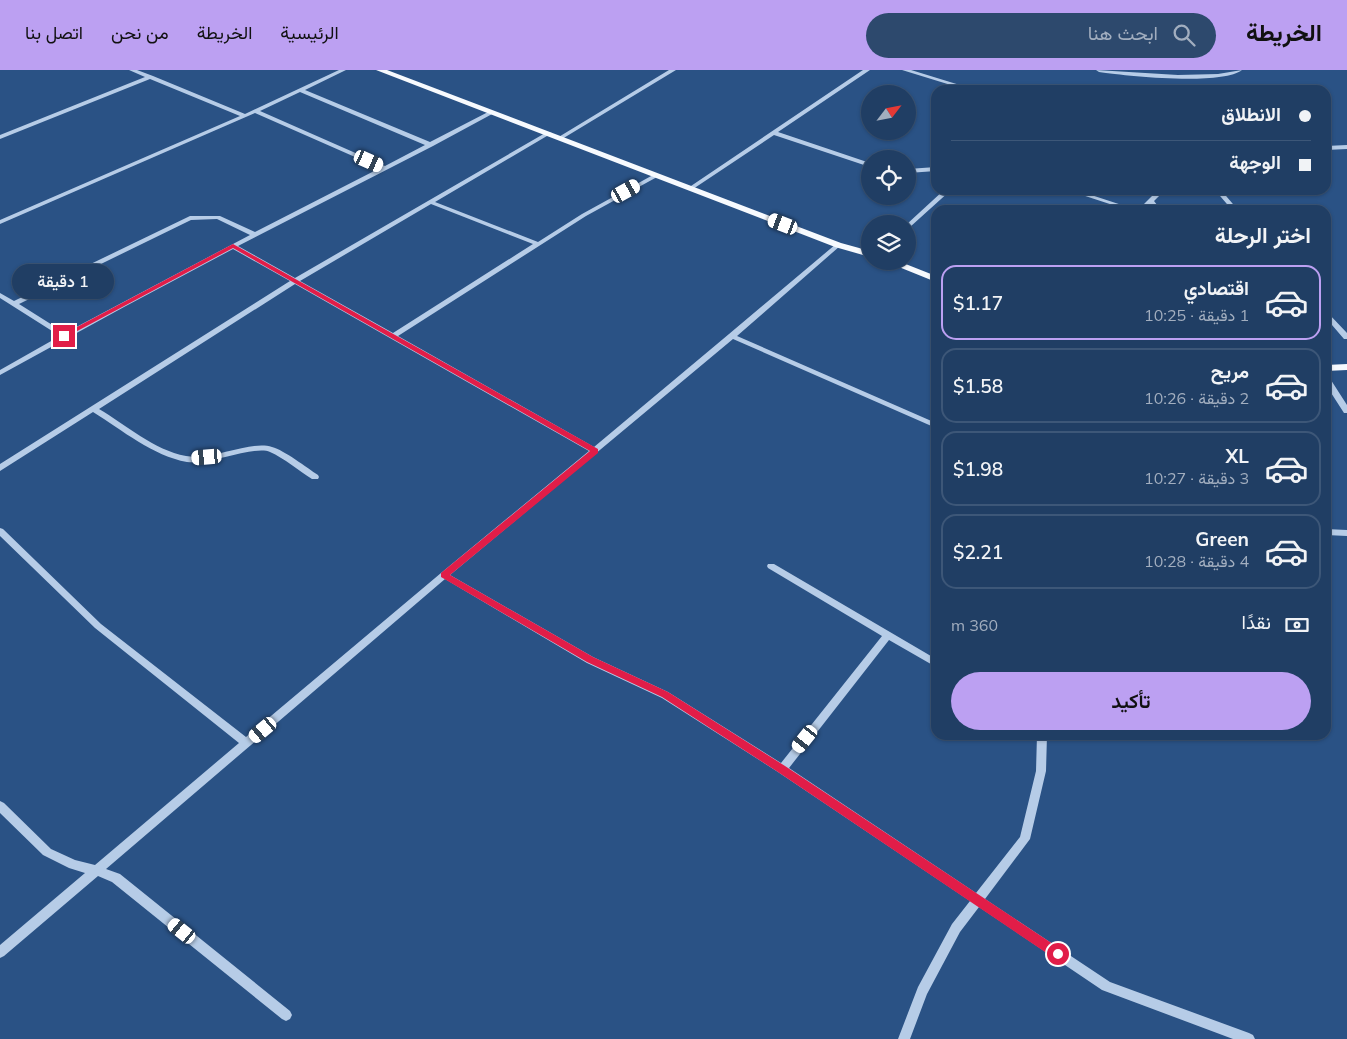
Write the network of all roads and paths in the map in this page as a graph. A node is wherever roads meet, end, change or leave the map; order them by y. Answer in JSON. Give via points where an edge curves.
{"nodes":[{"id":1,"x":132,"y":70,"type":"edge"},
{"id":2,"x":343,"y":70,"type":"edge"},
{"id":3,"x":380,"y":70,"type":"edge"},
{"id":4,"x":673,"y":70,"type":"edge"},
{"id":5,"x":867,"y":70,"type":"edge"},
{"id":6,"x":906,"y":70,"type":"edge"},
{"id":7,"x":1099,"y":70,"type":"edge"},
{"id":8,"x":1239,"y":70,"type":"edge"},
{"id":9,"x":151,"y":78,"type":"junction"},
{"id":10,"x":956,"y":85,"type":"edge"},
{"id":11,"x":300,"y":90,"type":"junction"},
{"id":12,"x":255,"y":111,"type":"junction"},
{"id":13,"x":492,"y":112,"type":"junction"},
{"id":14,"x":245,"y":116,"type":"junction"},
{"id":15,"x":549,"y":133,"type":"junction"},
{"id":16,"x":774,"y":133,"type":"junction"},
{"id":17,"x":0,"y":137,"type":"edge"},
{"id":18,"x":560,"y":138,"type":"junction"},
{"id":19,"x":431,"y":145,"type":"junction"},
{"id":20,"x":1347,"y":147,"type":"edge"},
{"id":21,"x":1331,"y":148,"type":"edge"},
{"id":22,"x":861,"y":162,"type":"edge"},
{"id":23,"x":385,"y":168,"type":"junction"},
{"id":24,"x":931,"y":169,"type":"edge"},
{"id":25,"x":916,"y":170,"type":"edge"},
{"id":26,"x":655,"y":176,"type":"junction"},
{"id":27,"x":691,"y":188,"type":"junction"},
{"id":28,"x":942,"y":195,"type":"edge"},
{"id":29,"x":1086,"y":195,"type":"edge"},
{"id":30,"x":1157,"y":195,"type":"edge"},
{"id":31,"x":1222,"y":195,"type":"edge"},
{"id":32,"x":1151,"y":201,"type":"junction"},
{"id":33,"x":430,"y":202,"type":"junction"},
{"id":34,"x":931,"y":205,"type":"edge"},
{"id":35,"x":931,"y":205,"type":"edge"},
{"id":36,"x":1118,"y":205,"type":"edge"},
{"id":37,"x":1147,"y":205,"type":"edge"},
{"id":38,"x":1154,"y":205,"type":"edge"},
{"id":39,"x":1231,"y":205,"type":"edge"},
{"id":40,"x":916,"y":219,"type":"edge"},
{"id":41,"x":0,"y":222,"type":"edge"},
{"id":42,"x":255,"y":234,"type":"junction"},
{"id":43,"x":538,"y":244,"type":"junction"},
{"id":44,"x":838,"y":245,"type":"junction"},
{"id":45,"x":233,"y":246,"type":"junction"},
{"id":46,"x":861,"y":251,"type":"edge"},
{"id":47,"x":912,"y":270,"type":"edge"},
{"id":48,"x":931,"y":277,"type":"edge"},
{"id":49,"x":293,"y":282,"type":"junction"},
{"id":50,"x":0,"y":296,"type":"edge"},
{"id":51,"x":14,"y":304,"type":"junction"},
{"id":52,"x":1331,"y":319,"type":"edge"},
{"id":53,"x":64,"y":336,"type":"junction"},
{"id":54,"x":732,"y":336,"type":"junction"},
{"id":55,"x":392,"y":337,"type":"junction"},
{"id":56,"x":1347,"y":337,"type":"edge"},
{"id":57,"x":1347,"y":367,"type":"edge"},
{"id":58,"x":1331,"y":368,"type":"edge"},
{"id":59,"x":0,"y":373,"type":"edge"},
{"id":60,"x":1331,"y":387,"type":"edge"},
{"id":61,"x":93,"y":409,"type":"junction"},
{"id":62,"x":1347,"y":411,"type":"edge"},
{"id":63,"x":931,"y":424,"type":"edge"},
{"id":64,"x":595,"y":451,"type":"junction"},
{"id":65,"x":0,"y":468,"type":"edge"},
{"id":66,"x":315,"y":476,"type":"dead end"},
{"id":67,"x":0,"y":531,"type":"edge"},
{"id":68,"x":1331,"y":532,"type":"edge"},
{"id":69,"x":1347,"y":533,"type":"edge"},
{"id":70,"x":771,"y":566,"type":"dead end"},
{"id":71,"x":444,"y":575,"type":"junction"},
{"id":72,"x":888,"y":635,"type":"junction"},
{"id":73,"x":931,"y":660,"type":"edge"},
{"id":74,"x":1042,"y":740,"type":"edge"},
{"id":75,"x":248,"y":743,"type":"junction"},
{"id":76,"x":782,"y":769,"type":"junction"},
{"id":77,"x":0,"y":806,"type":"edge"},
{"id":78,"x":96,"y":870,"type":"junction"},
{"id":79,"x":978,"y":900,"type":"junction"},
{"id":80,"x":0,"y":952,"type":"edge"},
{"id":81,"x":286,"y":1015,"type":"dead end"},
{"id":82,"x":904,"y":1039,"type":"edge"},
{"id":83,"x":1249,"y":1039,"type":"edge"}],
"edges":[{"from":1,"to":9,"type":"street"},
{"from":2,"to":11,"type":"street"},
{"from":3,"to":13,"type":"main road"},
{"from":4,"to":18,"type":"street"},
{"from":5,"to":16,"type":"street"},
{"from":6,"to":10,"type":"street"},
{"from":7,"to":8,"type":"street","via":[[1160,78],[1219,75]]},
{"from":9,"to":14,"type":"street"},
{"from":9,"to":17,"type":"street"},
{"from":11,"to":12,"type":"street"},
{"from":11,"to":19,"type":"street"},
{"from":12,"to":14,"type":"street"},
{"from":12,"to":23,"type":"street"},
{"from":13,"to":15,"type":"main road"},
{"from":13,"to":19,"type":"street"},
{"from":14,"to":41,"type":"street"},
{"from":15,"to":18,"type":"main road"},
{"from":15,"to":33,"type":"street"},
{"from":16,"to":22,"type":"street"},
{"from":16,"to":27,"type":"street"},
{"from":18,"to":26,"type":"main road"},
{"from":19,"to":23,"type":"street"},
{"from":20,"to":21,"type":"street"},
{"from":23,"to":42,"type":"street"},
{"from":24,"to":25,"type":"street"},
{"from":26,"to":27,"type":"main road"},
{"from":26,"to":43,"type":"street"},
{"from":27,"to":44,"type":"main road"},
{"from":28,"to":35,"type":"street"},
{"from":29,"to":36,"type":"street"},
{"from":30,"to":32,"type":"street"},
{"from":31,"to":39,"type":"street"},
{"from":32,"to":37,"type":"street"},
{"from":32,"to":38,"type":"street"},
{"from":33,"to":43,"type":"street"},
{"from":33,"to":49,"type":"street"},
{"from":34,"to":40,"type":"street"},
{"from":42,"to":45,"type":"street"},
{"from":42,"to":51,"type":"street","via":[[218,217],[190,218]]},
{"from":43,"to":55,"type":"street"},
{"from":44,"to":46,"type":"main road"},
{"from":44,"to":54,"type":"street"},
{"from":45,"to":49,"type":"street"},
{"from":45,"to":53,"type":"street"},
{"from":47,"to":48,"type":"main road"},
{"from":49,"to":55,"type":"street"},
{"from":49,"to":61,"type":"street"},
{"from":50,"to":51,"type":"street"},
{"from":51,"to":53,"type":"street"},
{"from":52,"to":56,"type":"street"},
{"from":53,"to":59,"type":"street"},
{"from":54,"to":63,"type":"street"},
{"from":54,"to":64,"type":"street"},
{"from":55,"to":64,"type":"street"},
{"from":57,"to":58,"type":"main road"},
{"from":60,"to":62,"type":"street"},
{"from":61,"to":65,"type":"street"},
{"from":61,"to":66,"type":"street","via":[[174,456],[190,459],[260,448],[271,450]]},
{"from":64,"to":71,"type":"street"},
{"from":67,"to":75,"type":"street","via":[[98,626]]},
{"from":68,"to":69,"type":"street"},
{"from":70,"to":72,"type":"street"},
{"from":71,"to":75,"type":"street"},
{"from":71,"to":76,"type":"street","via":[[590,660],[665,695]]},
{"from":72,"to":73,"type":"street"},
{"from":72,"to":76,"type":"street"},
{"from":74,"to":79,"type":"street","via":[[1041,772],[1025,839]]},
{"from":75,"to":78,"type":"street"},
{"from":76,"to":79,"type":"street"},
{"from":77,"to":78,"type":"street","via":[[47,852],[73,865]]},
{"from":78,"to":80,"type":"street"},
{"from":78,"to":81,"type":"street","via":[[116,878]]},
{"from":79,"to":82,"type":"street","via":[[956,928],[927,983]]},
{"from":79,"to":83,"type":"street","via":[[1106,986]]}]}
